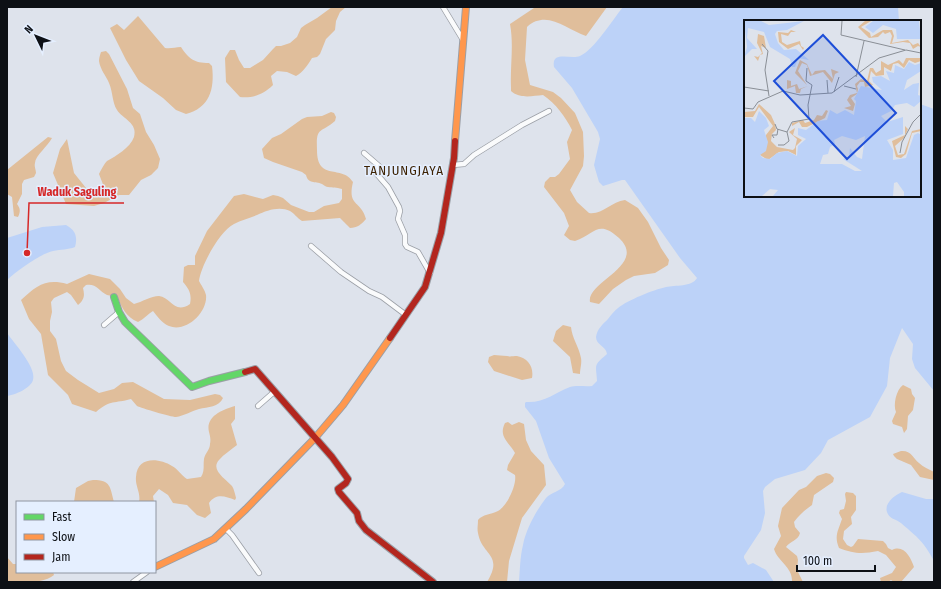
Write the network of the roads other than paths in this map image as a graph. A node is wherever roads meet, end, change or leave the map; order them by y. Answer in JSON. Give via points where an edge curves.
{"nodes":[{"id":1,"x":443,"y":7,"type":"edge"},
{"id":2,"x":466,"y":7,"type":"edge"},
{"id":3,"x":464,"y":40,"type":"junction"},
{"id":4,"x":549,"y":111,"type":"dead end"},
{"id":5,"x":364,"y":153,"type":"dead end"},
{"id":6,"x":453,"y":165,"type":"junction"},
{"id":7,"x":311,"y":246,"type":"dead end"},
{"id":8,"x":430,"y":274,"type":"junction"},
{"id":9,"x":114,"y":297,"type":"dead end"},
{"id":10,"x":119,"y":312,"type":"junction"},
{"id":11,"x":406,"y":315,"type":"junction"},
{"id":12,"x":104,"y":325,"type":"dead end"},
{"id":13,"x":274,"y":392,"type":"junction"},
{"id":14,"x":258,"y":406,"type":"dead end"},
{"id":15,"x":315,"y":438,"type":"junction"},
{"id":16,"x":226,"y":529,"type":"junction"},
{"id":17,"x":156,"y":567,"type":"edge"},
{"id":18,"x":146,"y":573,"type":"edge"},
{"id":19,"x":259,"y":574,"type":"dead end"},
{"id":20,"x":133,"y":582,"type":"edge"},
{"id":21,"x":433,"y":582,"type":"edge"}],
"edges":[{"from":1,"to":3,"type":"street"},
{"from":2,"to":3,"type":"street"},
{"from":3,"to":6,"type":"street"},
{"from":4,"to":6,"type":"street","via":[[522,125],[464,164]]},
{"from":5,"to":8,"type":"street","via":[[378,166],[375,172],[388,187],[399,207],[398,219],[407,247],[418,252]]},
{"from":6,"to":8,"type":"street","via":[[441,233]]},
{"from":7,"to":11,"type":"street","via":[[347,277],[369,292],[382,297]]},
{"from":8,"to":11,"type":"street","via":[[425,287]]},
{"from":9,"to":10,"type":"street"},
{"from":10,"to":12,"type":"street"},
{"from":10,"to":13,"type":"street","via":[[125,322],[192,388],[209,380],[255,369]]},
{"from":11,"to":15,"type":"street","via":[[343,405]]},
{"from":13,"to":14,"type":"street"},
{"from":13,"to":15,"type":"street"},
{"from":15,"to":16,"type":"street"},
{"from":15,"to":21,"type":"street","via":[[348,479],[338,489],[339,492],[357,513],[366,530]]},
{"from":16,"to":17,"type":"street","via":[[214,539]]},
{"from":16,"to":19,"type":"street"},
{"from":18,"to":20,"type":"street"}]}
